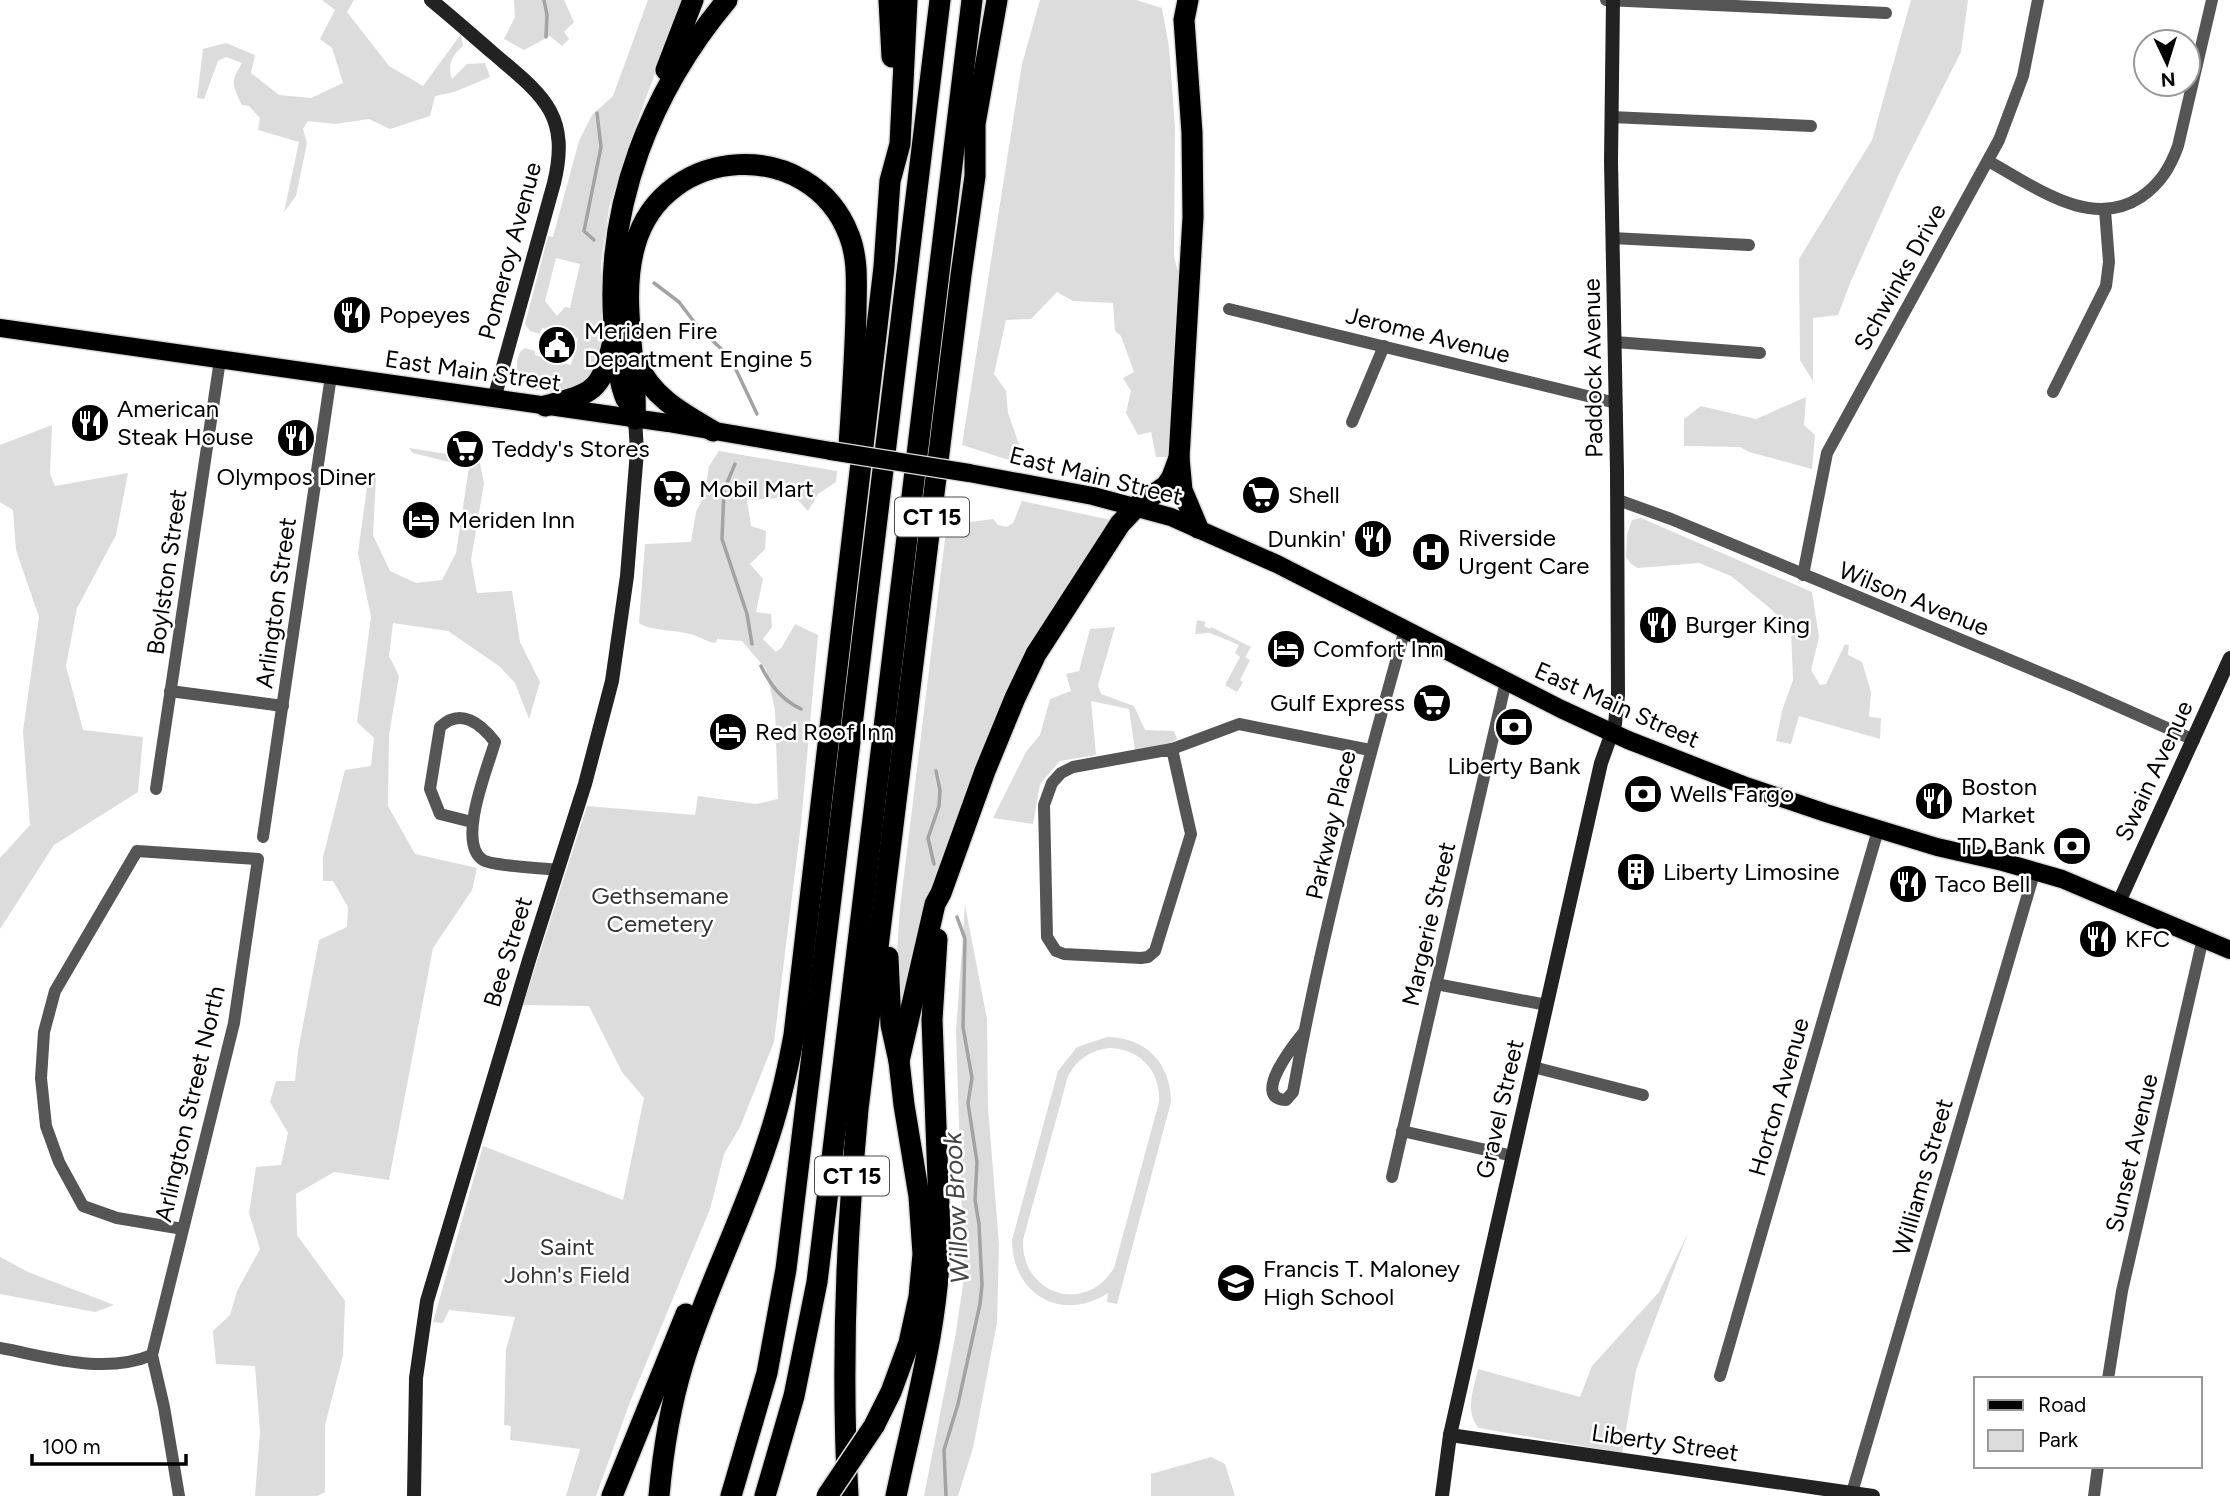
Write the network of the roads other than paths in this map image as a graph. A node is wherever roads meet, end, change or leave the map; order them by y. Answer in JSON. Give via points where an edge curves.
{"nodes":[{"id":1,"x":431,"y":0,"type":"edge"},
{"id":2,"x":693,"y":0,"type":"edge"},
{"id":3,"x":727,"y":0,"type":"edge"},
{"id":4,"x":889,"y":0,"type":"edge"},
{"id":5,"x":906,"y":0,"type":"edge"},
{"id":6,"x":940,"y":0,"type":"edge"},
{"id":7,"x":972,"y":0,"type":"edge"},
{"id":8,"x":997,"y":0,"type":"edge"},
{"id":9,"x":1008,"y":0,"type":"edge"},
{"id":10,"x":1610,"y":0,"type":"edge"},
{"id":11,"x":2038,"y":0,"type":"edge"},
{"id":12,"x":2212,"y":0,"type":"edge"},
{"id":13,"x":1183,"y":7,"type":"edge"},
{"id":14,"x":1886,"y":13,"type":"dead end"},
{"id":15,"x":1611,"y":117,"type":"junction"},
{"id":16,"x":649,"y":121,"type":"junction"},
{"id":17,"x":1811,"y":126,"type":"dead end"},
{"id":18,"x":1989,"y":161,"type":"junction"},
{"id":19,"x":975,"y":176,"type":"junction"},
{"id":20,"x":890,"y":181,"type":"junction"},
{"id":21,"x":2105,"y":210,"type":"junction"},
{"id":22,"x":1612,"y":238,"type":"junction"},
{"id":23,"x":1749,"y":245,"type":"dead end"},
{"id":24,"x":1229,"y":309,"type":"dead end"},
{"id":25,"x":0,"y":328,"type":"edge"},
{"id":26,"x":614,"y":329,"type":"junction"},
{"id":27,"x":1615,"y":342,"type":"junction"},
{"id":28,"x":1384,"y":346,"type":"junction"},
{"id":29,"x":633,"y":351,"type":"junction"},
{"id":30,"x":1760,"y":353,"type":"dead end"},
{"id":31,"x":220,"y":360,"type":"junction"},
{"id":32,"x":331,"y":376,"type":"junction"},
{"id":33,"x":2053,"y":392,"type":"dead end"},
{"id":34,"x":494,"y":399,"type":"junction"},
{"id":35,"x":1616,"y":403,"type":"junction"},
{"id":36,"x":545,"y":406,"type":"junction"},
{"id":37,"x":635,"y":419,"type":"junction"},
{"id":38,"x":1352,"y":422,"type":"dead end"},
{"id":39,"x":713,"y":430,"type":"junction"},
{"id":40,"x":1179,"y":458,"type":"junction"},
{"id":41,"x":1618,"y":500,"type":"junction"},
{"id":42,"x":1137,"y":506,"type":"junction"},
{"id":43,"x":852,"y":528,"type":"junction"},
{"id":44,"x":1198,"y":528,"type":"junction"},
{"id":45,"x":1803,"y":575,"type":"junction"},
{"id":46,"x":1405,"y":629,"type":"junction"},
{"id":47,"x":2230,"y":658,"type":"edge"},
{"id":48,"x":1506,"y":681,"type":"junction"},
{"id":49,"x":170,"y":691,"type":"junction"},
{"id":50,"x":283,"y":706,"type":"junction"},
{"id":51,"x":1611,"y":733,"type":"junction"},
{"id":52,"x":2194,"y":740,"type":"junction"},
{"id":53,"x":1172,"y":749,"type":"junction"},
{"id":54,"x":1370,"y":750,"type":"junction"},
{"id":55,"x":156,"y":789,"type":"dead end"},
{"id":56,"x":472,"y":822,"type":"junction"},
{"id":57,"x":1878,"y":830,"type":"junction"},
{"id":58,"x":263,"y":837,"type":"dead end"},
{"id":59,"x":891,"y":858,"type":"junction"},
{"id":60,"x":558,"y":870,"type":"junction"},
{"id":61,"x":2035,"y":870,"type":"junction"},
{"id":62,"x":941,"y":893,"type":"junction"},
{"id":63,"x":2119,"y":902,"type":"junction"},
{"id":64,"x":2203,"y":938,"type":"junction"},
{"id":65,"x":2230,"y":950,"type":"edge"},
{"id":66,"x":1436,"y":984,"type":"junction"},
{"id":67,"x":1547,"y":1005,"type":"junction"},
{"id":68,"x":1304,"y":1032,"type":"junction"},
{"id":69,"x":899,"y":1061,"type":"junction"},
{"id":70,"x":1533,"y":1067,"type":"junction"},
{"id":71,"x":1643,"y":1095,"type":"dead end"},
{"id":72,"x":1402,"y":1131,"type":"junction"},
{"id":73,"x":765,"y":1152,"type":"junction"},
{"id":74,"x":1513,"y":1156,"type":"junction"},
{"id":75,"x":1392,"y":1177,"type":"dead end"},
{"id":76,"x":183,"y":1229,"type":"junction"},
{"id":77,"x":0,"y":1348,"type":"edge"},
{"id":78,"x":152,"y":1355,"type":"junction"},
{"id":79,"x":1720,"y":1377,"type":"dead end"},
{"id":80,"x":2108,"y":1377,"type":"edge"},
{"id":81,"x":1450,"y":1435,"type":"junction"},
{"id":82,"x":2098,"y":1468,"type":"edge"},
{"id":83,"x":1851,"y":1494,"type":"edge"},
{"id":84,"x":179,"y":1496,"type":"edge"},
{"id":85,"x":414,"y":1496,"type":"edge"},
{"id":86,"x":612,"y":1496,"type":"edge"},
{"id":87,"x":659,"y":1496,"type":"edge"},
{"id":88,"x":731,"y":1496,"type":"edge"},
{"id":89,"x":765,"y":1496,"type":"edge"},
{"id":90,"x":827,"y":1496,"type":"edge"},
{"id":91,"x":848,"y":1496,"type":"edge"},
{"id":92,"x":897,"y":1496,"type":"edge"},
{"id":93,"x":1442,"y":1496,"type":"edge"},
{"id":94,"x":1873,"y":1496,"type":"edge"},
{"id":95,"x":2094,"y":1496,"type":"edge"}],
"edges":[{"from":1,"to":34,"type":"main road","name":"Pomeroy Avenue","via":[[536,90],[551,113],[559,139],[556,174]]},
{"from":2,"to":16,"type":"highway"},
{"from":3,"to":16,"type":"highway","via":[[690,49]]},
{"from":4,"to":20,"type":"highway"},
{"from":5,"to":20,"type":"highway","via":[[900,144]]},
{"from":6,"to":88,"type":"highway","via":[[786,1269],[764,1385]]},
{"from":7,"to":89,"type":"highway","via":[[817,1282],[794,1396]]},
{"from":8,"to":19,"type":"highway","via":[[975,124]]},
{"from":9,"to":19,"type":"highway","number":"CT 15"},
{"from":10,"to":14,"type":"street"},
{"from":10,"to":15,"type":"main road","name":"Paddock Avenue"},
{"from":11,"to":18,"type":"street","name":"Schwinks Drive","via":[[2016,99]]},
{"from":12,"to":21,"type":"street","via":[[2171,165],[2150,191]]},
{"from":13,"to":40,"type":"highway","via":[[1193,217]]},
{"from":15,"to":17,"type":"street"},
{"from":15,"to":22,"type":"main road","name":"Paddock Avenue"},
{"from":16,"to":26,"type":"highway","via":[[620,220],[613,276]]},
{"from":18,"to":21,"type":"street","via":[[2073,205]]},
{"from":18,"to":45,"type":"street","name":"Schwinks Drive","via":[[1827,453]]},
{"from":19,"to":59,"type":"highway","number":"CT 15"},
{"from":20,"to":43,"type":"highway"},
{"from":21,"to":33,"type":"street","via":[[2106,286]]},
{"from":22,"to":23,"type":"street"},
{"from":22,"to":27,"type":"main road","name":"Paddock Avenue"},
{"from":24,"to":28,"type":"street","name":"Jerome Avenue"},
{"from":25,"to":31,"type":"main road","name":"East Main Street"},
{"from":26,"to":36,"type":"highway","via":[[607,367],[597,385],[583,395]]},
{"from":26,"to":37,"type":"highway","via":[[624,394]]},
{"from":27,"to":30,"type":"street"},
{"from":27,"to":35,"type":"main road","name":"Paddock Avenue"},
{"from":28,"to":35,"type":"street","name":"Jerome Avenue"},
{"from":28,"to":38,"type":"street"},
{"from":29,"to":37,"type":"highway"},
{"from":29,"to":39,"type":"highway","via":[[657,394]]},
{"from":29,"to":43,"type":"highway","via":[[629,297],[633,255],[645,222],[665,195],[710,169],[735,164],[778,169],[811,185],[841,218],[855,257],[855,350],[845,493]]},
{"from":31,"to":32,"type":"main road","name":"East Main Street"},
{"from":31,"to":49,"type":"street","name":"Boylston Street"},
{"from":32,"to":34,"type":"main road","name":"East Main Street"},
{"from":32,"to":50,"type":"street","name":"Arlington Street"},
{"from":34,"to":36,"type":"main road","name":"East Main Street"},
{"from":35,"to":41,"type":"main road","name":"Paddock Avenue"},
{"from":36,"to":37,"type":"main road","name":"East Main Street"},
{"from":37,"to":39,"type":"main road","name":"East Main Street"},
{"from":37,"to":60,"type":"main road","name":"Bee Street","via":[[634,493],[616,661],[596,748]]},
{"from":39,"to":42,"type":"main road","name":"East Main Street","bridge":true,"via":[[969,472]]},
{"from":40,"to":42,"type":"highway","via":[[1166,486]]},
{"from":40,"to":44,"type":"highway","via":[[1182,490]]},
{"from":41,"to":45,"type":"street","name":"Wilson Avenue"},
{"from":41,"to":51,"type":"main road","name":"Paddock Avenue","via":[[1618,709]]},
{"from":42,"to":44,"type":"main road","name":"East Main Street"},
{"from":42,"to":62,"type":"highway","via":[[1106,545],[1026,675]]},
{"from":43,"to":73,"type":"highway","via":[[794,1035]]},
{"from":44,"to":46,"type":"main road","name":"East Main Street"},
{"from":45,"to":52,"type":"street","name":"Wilson Avenue"},
{"from":46,"to":48,"type":"main road","name":"East Main Street"},
{"from":46,"to":54,"type":"street","name":"Parkway Place"},
{"from":47,"to":52,"type":"main road","name":"Swain Avenue"},
{"from":48,"to":51,"type":"main road","name":"East Main Street"},
{"from":48,"to":66,"type":"street","name":"Margerie Street"},
{"from":49,"to":50,"type":"street"},
{"from":49,"to":55,"type":"street","name":"Boylston Street"},
{"from":50,"to":58,"type":"street","name":"Arlington Street"},
{"from":51,"to":57,"type":"main road","name":"East Main Street","via":[[1743,785]]},
{"from":51,"to":67,"type":"main road","name":"Gravel Street"},
{"from":52,"to":63,"type":"main road","name":"Swain Avenue"},
{"from":53,"to":53,"type":"street","via":[[1073,767],[1052,783],[1044,805],[1046,898],[1047,937],[1056,951],[1141,958],[1155,951],[1191,834]]},
{"from":53,"to":54,"type":"street","via":[[1239,724]]},
{"from":54,"to":68,"type":"street","name":"Parkway Place"},
{"from":56,"to":56,"type":"street","via":[[495,742],[482,724],[467,719],[447,721],[440,727],[430,789],[440,814]]},
{"from":56,"to":60,"type":"street","via":[[475,853],[484,862]]},
{"from":57,"to":61,"type":"main road","name":"East Main Street"},
{"from":57,"to":79,"type":"street","name":"Horton Avenue"},
{"from":59,"to":69,"type":"highway","via":[[894,883],[888,983]]},
{"from":59,"to":91,"type":"highway","number":"CT 15","via":[[850,1212],[845,1360]]},
{"from":60,"to":85,"type":"main road","name":"Bee Street","via":[[427,1301],[416,1378]]},
{"from":61,"to":63,"type":"main road","name":"East Main Street"},
{"from":61,"to":83,"type":"street","name":"Williams Street"},
{"from":62,"to":69,"type":"highway","via":[[926,936]]},
{"from":62,"to":92,"type":"highway","via":[[932,1011],[939,1268]]},
{"from":63,"to":64,"type":"main road","name":"East Main Street"},
{"from":64,"to":65,"type":"main road","name":"East Main Street"},
{"from":64,"to":80,"type":"street","name":"Sunset Avenue","via":[[2122,1291]]},
{"from":66,"to":67,"type":"street"},
{"from":66,"to":72,"type":"street","name":"Margerie Street"},
{"from":67,"to":70,"type":"main road","name":"Gravel Street"},
{"from":68,"to":68,"type":"street","name":"Parkway Place","via":[[1293,1092],[1286,1100],[1279,1099],[1272,1087],[1281,1064]]},
{"from":69,"to":90,"type":"highway","bridge":true,"via":[[920,1206],[923,1266],[917,1309],[891,1392]]},
{"from":70,"to":71,"type":"street"},
{"from":70,"to":74,"type":"main road","name":"Gravel Street"},
{"from":72,"to":74,"type":"street"},
{"from":72,"to":75,"type":"street","name":"Margerie Street"},
{"from":73,"to":86,"type":"highway","via":[[739,1191]]},
{"from":73,"to":87,"type":"highway","via":[[683,1364]]},
{"from":74,"to":81,"type":"main road","name":"Gravel Street"},
{"from":76,"to":76,"type":"street","name":"Arlington Street North","via":[[234,1023],[258,859],[137,851],[55,991],[44,1032],[41,1078],[46,1126],[83,1206],[117,1218]]},
{"from":76,"to":78,"type":"street","name":"Arlington Street North"},
{"from":77,"to":78,"type":"street","via":[[95,1364],[125,1363]]},
{"from":78,"to":84,"type":"street"},
{"from":81,"to":83,"type":"main road","name":"Liberty Street"},
{"from":81,"to":93,"type":"main road","name":"Gravel Street"},
{"from":82,"to":95,"type":"street"},
{"from":83,"to":94,"type":"main road","name":"Liberty Street"}]}
